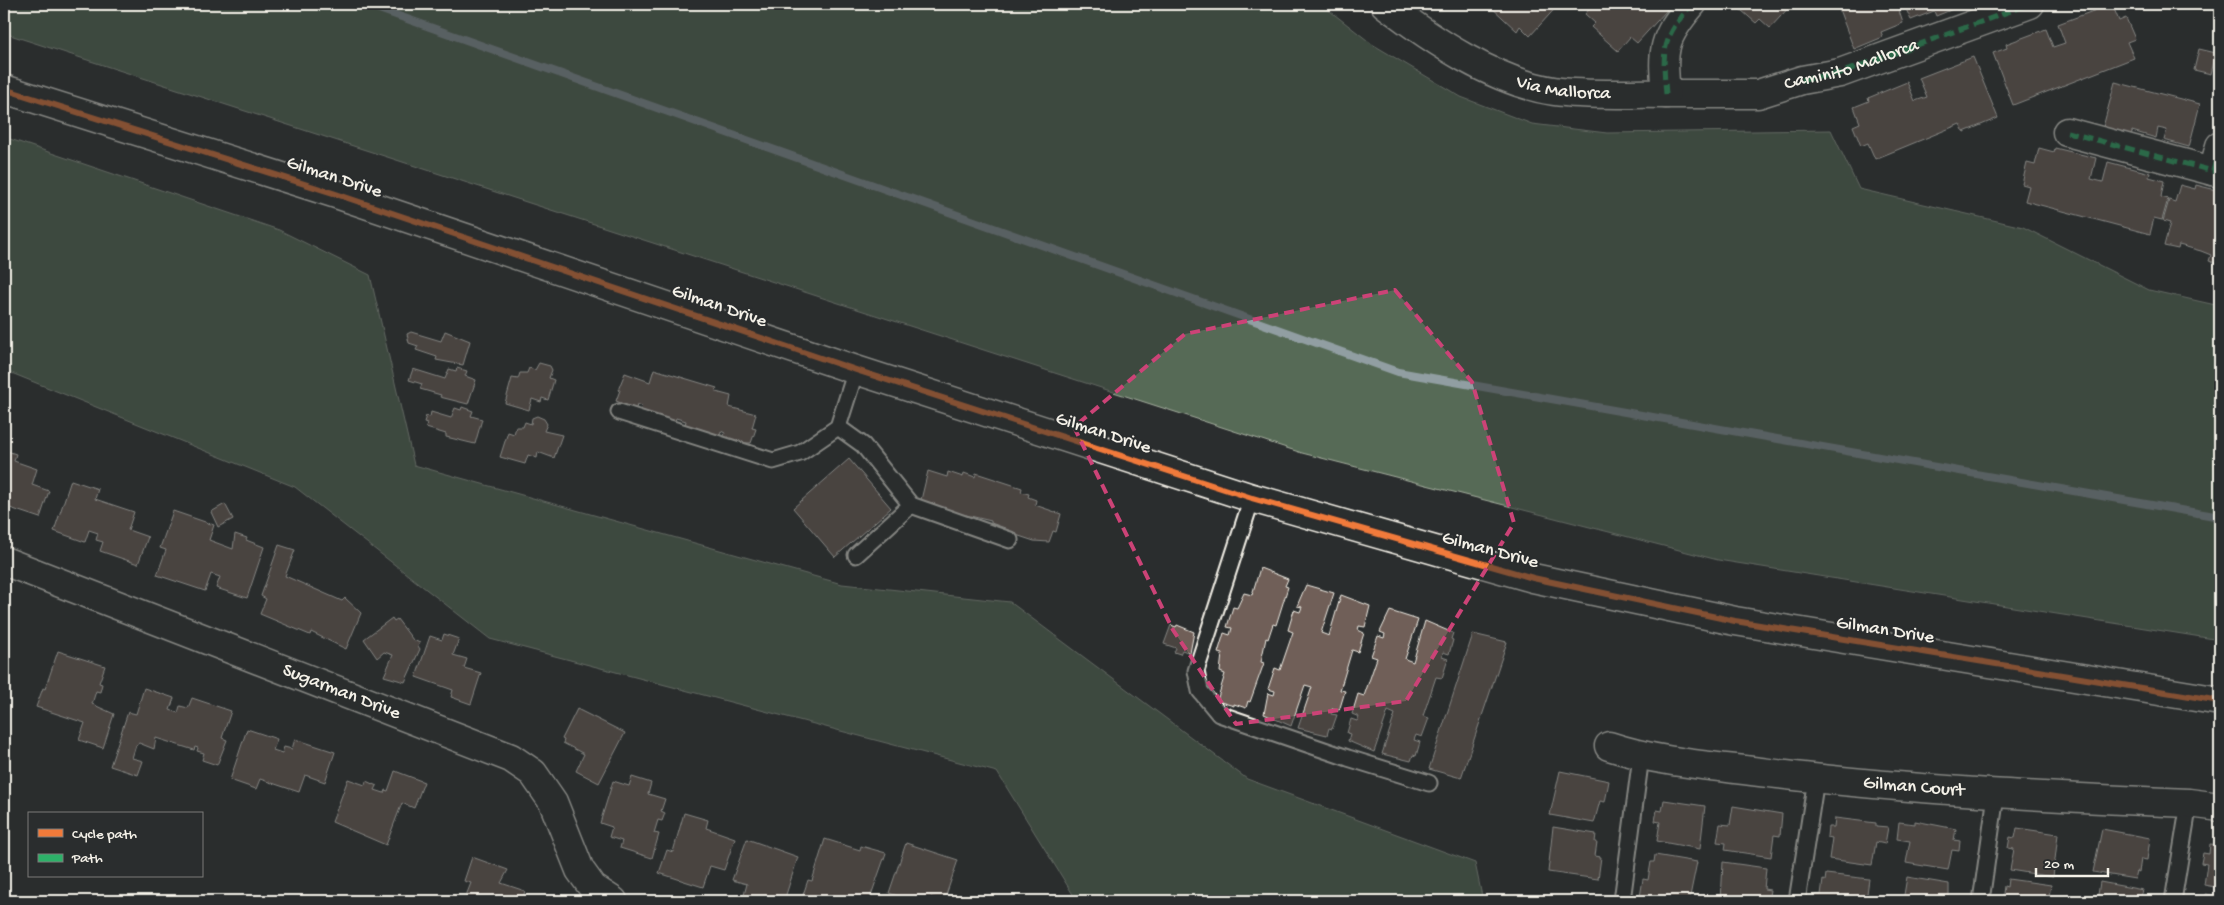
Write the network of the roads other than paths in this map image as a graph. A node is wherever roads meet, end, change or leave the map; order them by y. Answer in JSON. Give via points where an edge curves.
{"nodes":[{"id":1,"x":1385,"y":4,"type":"edge"},
{"id":2,"x":1692,"y":4,"type":"edge"},
{"id":3,"x":2030,"y":4,"type":"edge"},
{"id":4,"x":4,"y":89,"type":"edge"},
{"id":5,"x":1666,"y":94,"type":"junction"},
{"id":6,"x":2067,"y":132,"type":"dead end"},
{"id":7,"x":2218,"y":163,"type":"edge"},
{"id":8,"x":856,"y":370,"type":"junction"},
{"id":9,"x":619,"y":412,"type":"dead end"},
{"id":10,"x":838,"y":426,"type":"junction"},
{"id":11,"x":1252,"y":498,"type":"junction"},
{"id":12,"x":912,"y":505,"type":"junction"},
{"id":13,"x":1010,"y":540,"type":"dead end"},
{"id":14,"x":856,"y":555,"type":"dead end"},
{"id":15,"x":4,"y":561,"type":"edge"},
{"id":16,"x":2220,"y":701,"type":"edge"},
{"id":17,"x":1609,"y":746,"type":"dead end"},
{"id":18,"x":1641,"y":756,"type":"junction"},
{"id":19,"x":1816,"y":779,"type":"junction"},
{"id":20,"x":1429,"y":783,"type":"dead end"},
{"id":21,"x":1996,"y":795,"type":"junction"},
{"id":22,"x":2190,"y":803,"type":"junction"},
{"id":23,"x":2220,"y":807,"type":"edge"},
{"id":24,"x":613,"y":901,"type":"edge"},
{"id":25,"x":1622,"y":901,"type":"edge"},
{"id":26,"x":1797,"y":901,"type":"edge"},
{"id":27,"x":1981,"y":901,"type":"edge"},
{"id":28,"x":2173,"y":901,"type":"edge"}],
"edges":[{"from":1,"to":5,"type":"main road","name":"Via Mallorca","via":[[1434,38],[1497,74],[1554,90]]},
{"from":2,"to":5,"type":"main road","via":[[1674,26],[1663,56]]},
{"from":3,"to":5,"type":"main road","name":"Caminito Mallorca","via":[[1840,73],[1802,80],[1758,94]]},
{"from":4,"to":8,"type":"main road","name":"Gilman Drive","via":[[333,193]]},
{"from":6,"to":7,"type":"main road"},
{"from":8,"to":10,"type":"lane"},
{"from":8,"to":11,"type":"main road","name":"Gilman Drive"},
{"from":9,"to":10,"type":"lane","via":[[772,461],[800,453]]},
{"from":10,"to":12,"type":"lane","via":[[863,445]]},
{"from":11,"to":16,"type":"main road","name":"Gilman Drive","via":[[1572,588],[1736,621]]},
{"from":11,"to":20,"type":"lane","via":[[1196,671],[1200,691],[1220,714]]},
{"from":12,"to":13,"type":"lane"},
{"from":12,"to":14,"type":"lane"},
{"from":15,"to":24,"type":"main road","name":"Sugarman Drive","via":[[511,758],[533,773],[553,802],[580,870],[593,888]]},
{"from":17,"to":18,"type":"main road","name":"Gilman Court"},
{"from":18,"to":19,"type":"main road","name":"Gilman Court"},
{"from":18,"to":25,"type":"lane"},
{"from":19,"to":21,"type":"main road","name":"Gilman Court"},
{"from":19,"to":26,"type":"lane"},
{"from":21,"to":22,"type":"main road","name":"Gilman Court"},
{"from":21,"to":27,"type":"lane"},
{"from":22,"to":23,"type":"main road","name":"Gilman Court"},
{"from":22,"to":28,"type":"lane"}]}
